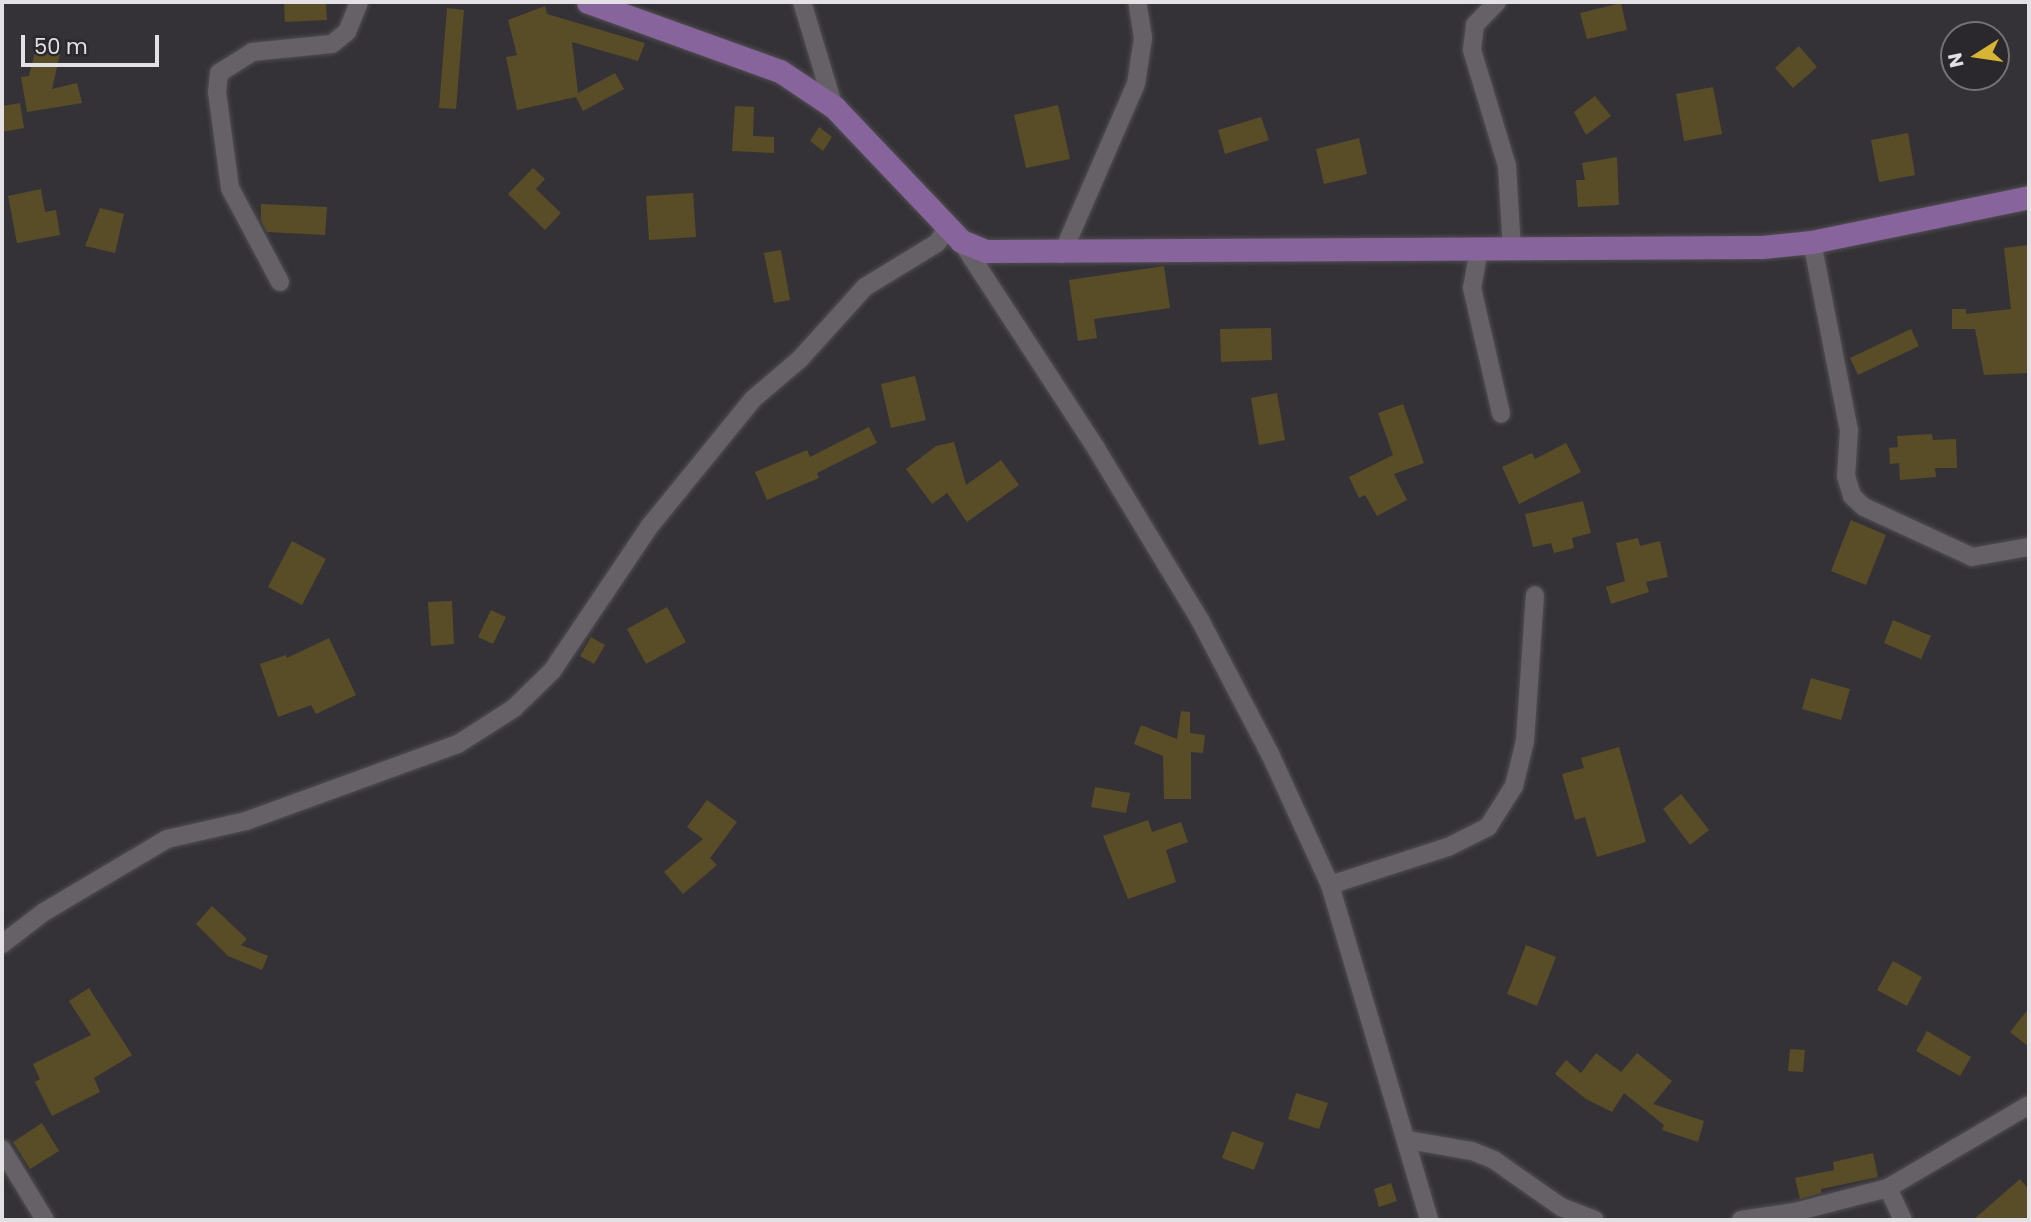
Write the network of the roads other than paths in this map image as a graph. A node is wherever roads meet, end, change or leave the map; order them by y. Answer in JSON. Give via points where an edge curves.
{"nodes":[{"id":1,"x":359,"y":2,"type":"edge"},
{"id":2,"x":588,"y":2,"type":"edge"},
{"id":3,"x":802,"y":2,"type":"edge"},
{"id":4,"x":1137,"y":2,"type":"edge"},
{"id":5,"x":1497,"y":2,"type":"edge"},
{"id":6,"x":834,"y":107,"type":"junction"},
{"id":7,"x":2029,"y":197,"type":"edge"},
{"id":8,"x":943,"y":218,"type":"junction"},
{"id":9,"x":961,"y":241,"type":"junction"},
{"id":10,"x":1812,"y":242,"type":"junction"},
{"id":11,"x":1479,"y":249,"type":"junction"},
{"id":12,"x":1512,"y":249,"type":"junction"},
{"id":13,"x":1062,"y":254,"type":"junction"},
{"id":14,"x":280,"y":282,"type":"dead end"},
{"id":15,"x":1501,"y":414,"type":"dead end"},
{"id":16,"x":2029,"y":547,"type":"edge"},
{"id":17,"x":1535,"y":595,"type":"dead end"},
{"id":18,"x":1330,"y":886,"type":"junction"},
{"id":19,"x":2,"y":944,"type":"edge"},
{"id":20,"x":2029,"y":1105,"type":"edge"},
{"id":21,"x":1408,"y":1140,"type":"junction"},
{"id":22,"x":2,"y":1149,"type":"edge"},
{"id":23,"x":1888,"y":1188,"type":"junction"},
{"id":24,"x":45,"y":1220,"type":"edge"},
{"id":25,"x":1429,"y":1220,"type":"edge"},
{"id":26,"x":1595,"y":1220,"type":"edge"},
{"id":27,"x":1741,"y":1220,"type":"edge"},
{"id":28,"x":1903,"y":1220,"type":"edge"}],
"edges":[{"from":1,"to":14,"type":"street","via":[[347,32],[332,44],[252,52],[219,73],[218,102],[230,188]]},
{"from":2,"to":6,"type":"main road","via":[[780,71]]},
{"from":3,"to":6,"type":"street"},
{"from":4,"to":13,"type":"street","via":[[1143,38],[1136,84]]},
{"from":5,"to":12,"type":"street","via":[[1475,25],[1472,50],[1507,166]]},
{"from":6,"to":8,"type":"main road"},
{"from":7,"to":10,"type":"main road"},
{"from":8,"to":9,"type":"main road"},
{"from":8,"to":19,"type":"street","via":[[945,232],[937,243],[865,287],[800,359],[753,399],[649,527],[552,671],[514,708],[458,744],[246,821],[157,843],[44,912]]},
{"from":9,"to":13,"type":"main road","via":[[986,251]]},
{"from":9,"to":18,"type":"street","via":[[1097,450],[1201,622],[1270,754]]},
{"from":10,"to":12,"type":"main road","via":[[1762,247]]},
{"from":10,"to":16,"type":"street","via":[[1849,430],[1846,476],[1853,496],[1864,507],[1972,557]]},
{"from":11,"to":12,"type":"main road"},
{"from":11,"to":13,"type":"main road"},
{"from":11,"to":15,"type":"street","via":[[1472,288]]},
{"from":17,"to":18,"type":"street","via":[[1525,741],[1514,786],[1488,827],[1448,847]]},
{"from":18,"to":21,"type":"street"},
{"from":20,"to":23,"type":"street"},
{"from":21,"to":25,"type":"street"},
{"from":21,"to":26,"type":"street","via":[[1472,1151],[1494,1160],[1561,1207]]},
{"from":22,"to":24,"type":"street"},
{"from":23,"to":27,"type":"street","via":[[1795,1212]]},
{"from":23,"to":28,"type":"street"}]}
